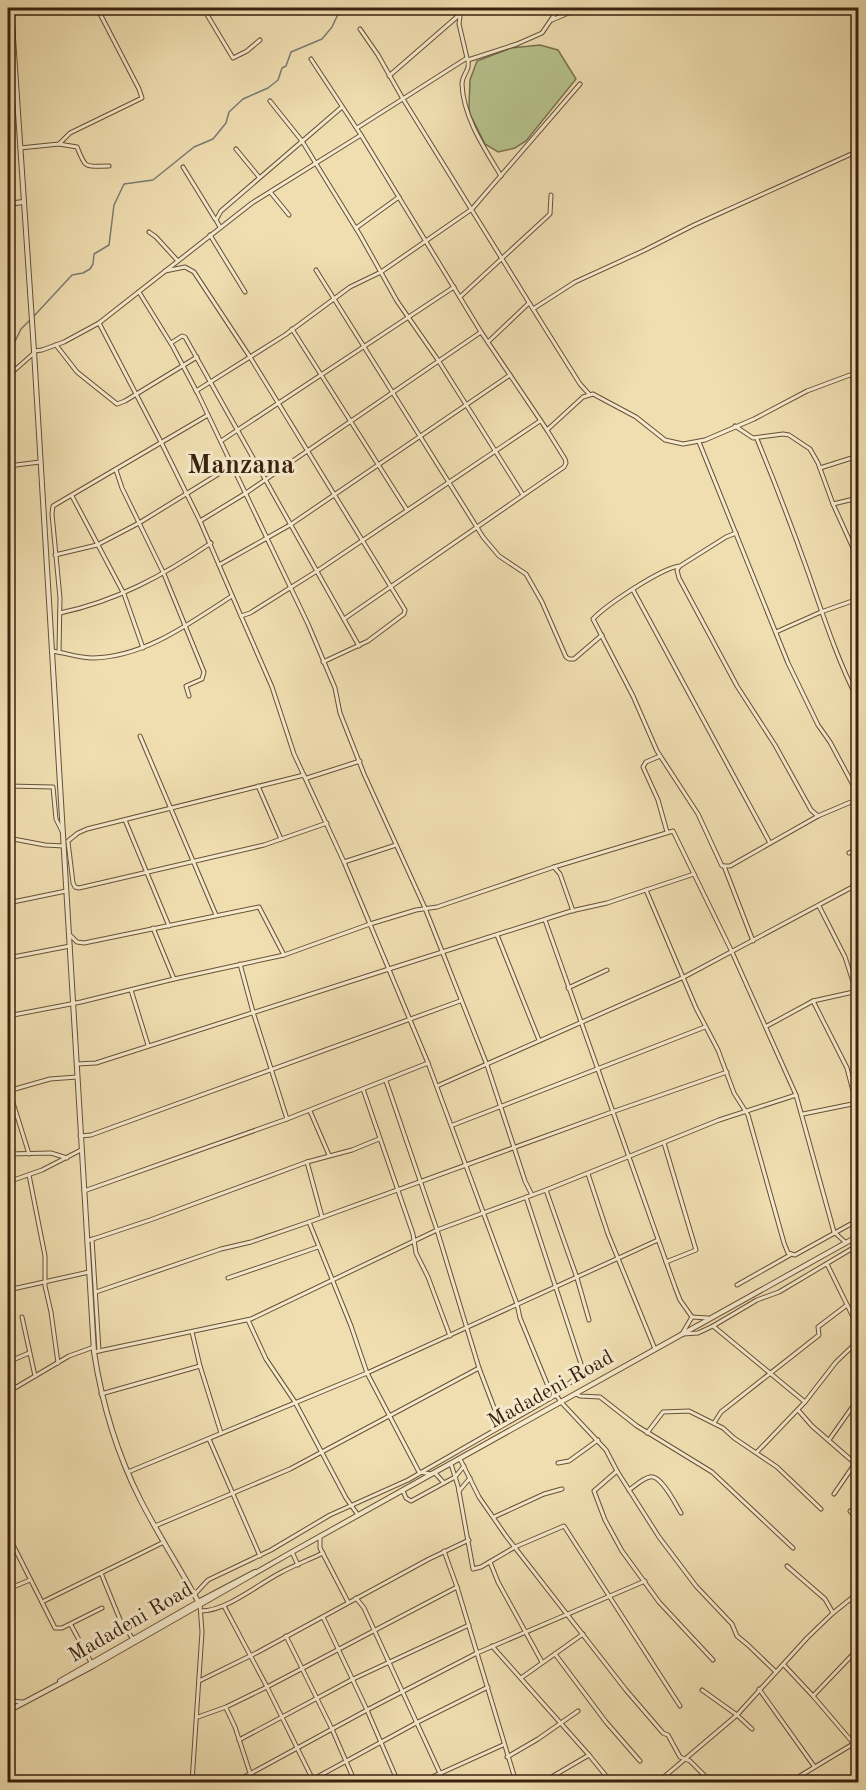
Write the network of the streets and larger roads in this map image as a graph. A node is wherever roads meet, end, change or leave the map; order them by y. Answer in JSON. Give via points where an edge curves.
{"nodes":[{"id":1,"x":11,"y":8,"type":"edge"},
{"id":2,"x":97,"y":8,"type":"edge"},
{"id":3,"x":203,"y":8,"type":"edge"},
{"id":4,"x":461,"y":8,"type":"edge"},
{"id":5,"x":559,"y":8,"type":"edge"},
{"id":6,"x":580,"y":8,"type":"edge"},
{"id":7,"x":460,"y":15,"type":"junction"},
{"id":8,"x":550,"y":21,"type":"junction"},
{"id":9,"x":10,"y":29,"type":"edge"},
{"id":10,"x":360,"y":30,"type":"dead end"},
{"id":11,"x":260,"y":40,"type":"dead end"},
{"id":12,"x":311,"y":59,"type":"dead end"},
{"id":13,"x":468,"y":59,"type":"junction"},
{"id":14,"x":389,"y":76,"type":"junction"},
{"id":15,"x":580,"y":84,"type":"dead end"},
{"id":16,"x":403,"y":99,"type":"junction"},
{"id":17,"x":270,"y":101,"type":"dead end"},
{"id":18,"x":342,"y":107,"type":"junction"},
{"id":19,"x":357,"y":128,"type":"junction"},
{"id":20,"x":362,"y":135,"type":"junction"},
{"id":21,"x":302,"y":141,"type":"junction"},
{"id":22,"x":59,"y":144,"type":"junction"},
{"id":23,"x":20,"y":148,"type":"junction"},
{"id":24,"x":236,"y":149,"type":"dead end"},
{"id":25,"x":858,"y":151,"type":"edge"},
{"id":26,"x":317,"y":164,"type":"junction"},
{"id":27,"x":109,"y":166,"type":"dead end"},
{"id":28,"x":183,"y":167,"type":"dead end"},
{"id":29,"x":501,"y":176,"type":"junction"},
{"id":30,"x":259,"y":177,"type":"junction"},
{"id":31,"x":271,"y":192,"type":"junction"},
{"id":32,"x":551,"y":195,"type":"dead end"},
{"id":33,"x":399,"y":197,"type":"junction"},
{"id":34,"x":23,"y":202,"type":"junction"},
{"id":35,"x":8,"y":204,"type":"edge"},
{"id":36,"x":472,"y":209,"type":"junction"},
{"id":37,"x":289,"y":215,"type":"dead end"},
{"id":38,"x":216,"y":220,"type":"junction"},
{"id":39,"x":220,"y":227,"type":"junction"},
{"id":40,"x":356,"y":228,"type":"junction"},
{"id":41,"x":149,"y":232,"type":"dead end"},
{"id":42,"x":210,"y":235,"type":"junction"},
{"id":43,"x":426,"y":241,"type":"junction"},
{"id":44,"x":502,"y":258,"type":"junction"},
{"id":45,"x":177,"y":260,"type":"junction"},
{"id":46,"x":316,"y":270,"type":"dead end"},
{"id":47,"x":162,"y":272,"type":"junction"},
{"id":48,"x":381,"y":272,"type":"junction"},
{"id":49,"x":454,"y":287,"type":"junction"},
{"id":50,"x":139,"y":292,"type":"junction"},
{"id":51,"x":245,"y":292,"type":"dead end"},
{"id":52,"x":460,"y":297,"type":"junction"},
{"id":53,"x":333,"y":299,"type":"junction"},
{"id":54,"x":530,"y":303,"type":"junction"},
{"id":55,"x":533,"y":309,"type":"junction"},
{"id":56,"x":408,"y":318,"type":"junction"},
{"id":57,"x":99,"y":323,"type":"junction"},
{"id":58,"x":292,"y":329,"type":"junction"},
{"id":59,"x":481,"y":332,"type":"junction"},
{"id":60,"x":488,"y":342,"type":"junction"},
{"id":61,"x":171,"y":343,"type":"junction"},
{"id":62,"x":56,"y":345,"type":"junction"},
{"id":63,"x":364,"y":347,"type":"junction"},
{"id":64,"x":34,"y":352,"type":"junction"},
{"id":65,"x":197,"y":357,"type":"junction"},
{"id":66,"x":250,"y":357,"type":"junction"},
{"id":67,"x":438,"y":360,"type":"junction"},
{"id":68,"x":183,"y":365,"type":"junction"},
{"id":69,"x":858,"y":372,"type":"edge"},
{"id":70,"x":322,"y":375,"type":"junction"},
{"id":71,"x":510,"y":375,"type":"junction"},
{"id":72,"x":8,"y":376,"type":"edge"},
{"id":73,"x":210,"y":381,"type":"junction"},
{"id":74,"x":196,"y":391,"type":"junction"},
{"id":75,"x":393,"y":392,"type":"junction"},
{"id":76,"x":135,"y":393,"type":"junction"},
{"id":77,"x":589,"y":394,"type":"junction"},
{"id":78,"x":278,"y":404,"type":"junction"},
{"id":79,"x":467,"y":406,"type":"junction"},
{"id":80,"x":208,"y":415,"type":"junction"},
{"id":81,"x":540,"y":421,"type":"junction"},
{"id":82,"x":350,"y":422,"type":"junction"},
{"id":83,"x":735,"y":426,"type":"junction"},
{"id":84,"x":237,"y":430,"type":"junction"},
{"id":85,"x":547,"y":430,"type":"junction"},
{"id":86,"x":420,"y":436,"type":"junction"},
{"id":87,"x":757,"y":439,"type":"junction"},
{"id":88,"x":221,"y":441,"type":"junction"},
{"id":89,"x":161,"y":442,"type":"junction"},
{"id":90,"x":699,"y":442,"type":"junction"},
{"id":91,"x":494,"y":451,"type":"junction"},
{"id":92,"x":307,"y":452,"type":"junction"},
{"id":93,"x":858,"y":456,"type":"edge"},
{"id":94,"x":39,"y":462,"type":"junction"},
{"id":95,"x":378,"y":464,"type":"junction"},
{"id":96,"x":233,"y":465,"type":"junction"},
{"id":97,"x":8,"y":466,"type":"edge"},
{"id":98,"x":819,"y":468,"type":"junction"},
{"id":99,"x":116,"y":470,"type":"junction"},
{"id":100,"x":265,"y":481,"type":"junction"},
{"id":101,"x":449,"y":482,"type":"junction"},
{"id":102,"x":185,"y":494,"type":"junction"},
{"id":103,"x":246,"y":494,"type":"junction"},
{"id":104,"x":334,"y":494,"type":"junction"},
{"id":105,"x":523,"y":495,"type":"junction"},
{"id":106,"x":72,"y":496,"type":"junction"},
{"id":107,"x":858,"y":498,"type":"edge"},
{"id":108,"x":833,"y":504,"type":"junction"},
{"id":109,"x":407,"y":510,"type":"junction"},
{"id":110,"x":200,"y":521,"type":"junction"},
{"id":111,"x":139,"y":524,"type":"junction"},
{"id":112,"x":290,"y":525,"type":"junction"},
{"id":113,"x":477,"y":527,"type":"junction"},
{"id":114,"x":736,"y":533,"type":"junction"},
{"id":115,"x":267,"y":539,"type":"junction"},
{"id":116,"x":362,"y":540,"type":"junction"},
{"id":117,"x":211,"y":543,"type":"junction"},
{"id":118,"x":97,"y":545,"type":"junction"},
{"id":119,"x":55,"y":555,"type":"junction"},
{"id":120,"x":858,"y":559,"type":"edge"},
{"id":121,"x":219,"y":565,"type":"junction"},
{"id":122,"x":680,"y":566,"type":"junction"},
{"id":123,"x":317,"y":571,"type":"junction"},
{"id":124,"x":164,"y":574,"type":"junction"},
{"id":125,"x":390,"y":586,"type":"junction"},
{"id":126,"x":290,"y":588,"type":"junction"},
{"id":127,"x":633,"y":590,"type":"junction"},
{"id":128,"x":124,"y":594,"type":"junction"},
{"id":129,"x":232,"y":596,"type":"junction"},
{"id":130,"x":858,"y":599,"type":"edge"},
{"id":131,"x":821,"y":612,"type":"junction"},
{"id":132,"x":60,"y":613,"type":"junction"},
{"id":133,"x":241,"y":616,"type":"junction"},
{"id":134,"x":344,"y":619,"type":"junction"},
{"id":135,"x":184,"y":627,"type":"junction"},
{"id":136,"x":776,"y":632,"type":"junction"},
{"id":137,"x":602,"y":636,"type":"junction"},
{"id":138,"x":359,"y":646,"type":"junction"},
{"id":139,"x":143,"y":648,"type":"junction"},
{"id":140,"x":52,"y":651,"type":"junction"},
{"id":141,"x":59,"y":652,"type":"junction"},
{"id":142,"x":323,"y":662,"type":"junction"},
{"id":143,"x":189,"y":696,"type":"dead end"},
{"id":144,"x":858,"y":700,"type":"edge"},
{"id":145,"x":140,"y":736,"type":"dead end"},
{"id":146,"x":660,"y":756,"type":"junction"},
{"id":147,"x":360,"y":761,"type":"junction"},
{"id":148,"x":305,"y":777,"type":"junction"},
{"id":149,"x":8,"y":786,"type":"edge"},
{"id":150,"x":258,"y":786,"type":"junction"},
{"id":151,"x":858,"y":791,"type":"edge"},
{"id":152,"x":858,"y":799,"type":"edge"},
{"id":153,"x":170,"y":809,"type":"junction"},
{"id":154,"x":818,"y":816,"type":"junction"},
{"id":155,"x":125,"y":820,"type":"junction"},
{"id":156,"x":327,"y":823,"type":"junction"},
{"id":157,"x":63,"y":832,"type":"junction"},
{"id":158,"x":667,"y":832,"type":"junction"},
{"id":159,"x":8,"y":838,"type":"edge"},
{"id":160,"x":281,"y":839,"type":"junction"},
{"id":161,"x":770,"y":843,"type":"junction"},
{"id":162,"x":65,"y":844,"type":"junction"},
{"id":163,"x":396,"y":844,"type":"junction"},
{"id":164,"x":858,"y":848,"type":"edge"},
{"id":165,"x":849,"y":853,"type":"dead end"},
{"id":166,"x":193,"y":862,"type":"junction"},
{"id":167,"x":344,"y":862,"type":"junction"},
{"id":168,"x":724,"y":866,"type":"junction"},
{"id":169,"x":554,"y":867,"type":"junction"},
{"id":170,"x":147,"y":873,"type":"junction"},
{"id":171,"x":694,"y":874,"type":"junction"},
{"id":172,"x":858,"y":884,"type":"edge"},
{"id":173,"x":646,"y":890,"type":"junction"},
{"id":174,"x":66,"y":891,"type":"junction"},
{"id":175,"x":8,"y":903,"type":"edge"},
{"id":176,"x":819,"y":906,"type":"junction"},
{"id":177,"x":425,"y":908,"type":"junction"},
{"id":178,"x":573,"y":911,"type":"junction"},
{"id":179,"x":216,"y":915,"type":"junction"},
{"id":180,"x":545,"y":920,"type":"junction"},
{"id":181,"x":370,"y":924,"type":"junction"},
{"id":182,"x":169,"y":926,"type":"junction"},
{"id":183,"x":153,"y":928,"type":"junction"},
{"id":184,"x":69,"y":934,"type":"junction"},
{"id":185,"x":497,"y":935,"type":"junction"},
{"id":186,"x":753,"y":941,"type":"junction"},
{"id":187,"x":70,"y":946,"type":"junction"},
{"id":188,"x":732,"y":952,"type":"junction"},
{"id":189,"x":443,"y":953,"type":"junction"},
{"id":190,"x":284,"y":956,"type":"junction"},
{"id":191,"x":8,"y":958,"type":"edge"},
{"id":192,"x":240,"y":964,"type":"junction"},
{"id":193,"x":389,"y":969,"type":"junction"},
{"id":194,"x":608,"y":970,"type":"dead end"},
{"id":195,"x":684,"y":977,"type":"junction"},
{"id":196,"x":174,"y":979,"type":"junction"},
{"id":197,"x":568,"y":988,"type":"junction"},
{"id":198,"x":131,"y":990,"type":"junction"},
{"id":199,"x":857,"y":991,"type":"edge"},
{"id":200,"x":460,"y":1001,"type":"junction"},
{"id":201,"x":813,"y":1001,"type":"junction"},
{"id":202,"x":73,"y":1004,"type":"junction"},
{"id":203,"x":253,"y":1012,"type":"junction"},
{"id":204,"x":8,"y":1016,"type":"edge"},
{"id":205,"x":410,"y":1020,"type":"junction"},
{"id":206,"x":580,"y":1023,"type":"junction"},
{"id":207,"x":705,"y":1026,"type":"junction"},
{"id":208,"x":767,"y":1026,"type":"junction"},
{"id":209,"x":539,"y":1041,"type":"junction"},
{"id":210,"x":148,"y":1045,"type":"junction"},
{"id":211,"x":428,"y":1063,"type":"junction"},
{"id":212,"x":77,"y":1064,"type":"junction"},
{"id":213,"x":487,"y":1065,"type":"junction"},
{"id":214,"x":597,"y":1068,"type":"junction"},
{"id":215,"x":271,"y":1070,"type":"junction"},
{"id":216,"x":727,"y":1072,"type":"junction"},
{"id":217,"x":77,"y":1077,"type":"junction"},
{"id":218,"x":386,"y":1080,"type":"junction"},
{"id":219,"x":437,"y":1086,"type":"junction"},
{"id":220,"x":363,"y":1089,"type":"junction"},
{"id":221,"x":8,"y":1091,"type":"edge"},
{"id":222,"x":796,"y":1095,"type":"junction"},
{"id":223,"x":858,"y":1103,"type":"edge"},
{"id":224,"x":501,"y":1105,"type":"junction"},
{"id":225,"x":858,"y":1110,"type":"edge"},
{"id":226,"x":310,"y":1111,"type":"junction"},
{"id":227,"x":745,"y":1111,"type":"junction"},
{"id":228,"x":612,"y":1112,"type":"junction"},
{"id":229,"x":802,"y":1114,"type":"junction"},
{"id":230,"x":287,"y":1119,"type":"junction"},
{"id":231,"x":452,"y":1125,"type":"junction"},
{"id":232,"x":80,"y":1136,"type":"junction"},
{"id":233,"x":379,"y":1139,"type":"junction"},
{"id":234,"x":664,"y":1143,"type":"junction"},
{"id":235,"x":514,"y":1148,"type":"junction"},
{"id":236,"x":81,"y":1150,"type":"junction"},
{"id":237,"x":8,"y":1154,"type":"edge"},
{"id":238,"x":29,"y":1154,"type":"junction"},
{"id":239,"x":329,"y":1155,"type":"junction"},
{"id":240,"x":67,"y":1158,"type":"junction"},
{"id":241,"x":629,"y":1158,"type":"junction"},
{"id":242,"x":307,"y":1162,"type":"junction"},
{"id":243,"x":467,"y":1164,"type":"junction"},
{"id":244,"x":588,"y":1174,"type":"junction"},
{"id":245,"x":29,"y":1175,"type":"junction"},
{"id":246,"x":420,"y":1181,"type":"junction"},
{"id":247,"x":8,"y":1182,"type":"edge"},
{"id":248,"x":396,"y":1190,"type":"junction"},
{"id":249,"x":546,"y":1190,"type":"junction"},
{"id":250,"x":84,"y":1191,"type":"junction"},
{"id":251,"x":532,"y":1195,"type":"junction"},
{"id":252,"x":526,"y":1197,"type":"junction"},
{"id":253,"x":484,"y":1213,"type":"junction"},
{"id":254,"x":322,"y":1217,"type":"junction"},
{"id":255,"x":858,"y":1220,"type":"edge"},
{"id":256,"x":309,"y":1222,"type":"junction"},
{"id":257,"x":437,"y":1230,"type":"junction"},
{"id":258,"x":835,"y":1233,"type":"junction"},
{"id":259,"x":858,"y":1236,"type":"edge"},
{"id":260,"x":89,"y":1240,"type":"junction"},
{"id":261,"x":414,"y":1240,"type":"junction"},
{"id":262,"x":658,"y":1240,"type":"junction"},
{"id":263,"x":846,"y":1243,"type":"junction"},
{"id":264,"x":858,"y":1245,"type":"edge"},
{"id":265,"x":318,"y":1247,"type":"junction"},
{"id":266,"x":791,"y":1255,"type":"junction"},
{"id":267,"x":619,"y":1258,"type":"junction"},
{"id":268,"x":666,"y":1262,"type":"junction"},
{"id":269,"x":827,"y":1264,"type":"junction"},
{"id":270,"x":89,"y":1272,"type":"junction"},
{"id":271,"x":228,"y":1278,"type":"dead end"},
{"id":272,"x":577,"y":1278,"type":"junction"},
{"id":273,"x":332,"y":1280,"type":"junction"},
{"id":274,"x":45,"y":1281,"type":"junction"},
{"id":275,"x":737,"y":1285,"type":"dead end"},
{"id":276,"x":556,"y":1287,"type":"junction"},
{"id":277,"x":8,"y":1290,"type":"edge"},
{"id":278,"x":96,"y":1292,"type":"junction"},
{"id":279,"x":517,"y":1304,"type":"junction"},
{"id":280,"x":847,"y":1305,"type":"junction"},
{"id":281,"x":22,"y":1317,"type":"dead end"},
{"id":282,"x":692,"y":1317,"type":"junction"},
{"id":283,"x":710,"y":1319,"type":"junction"},
{"id":284,"x":248,"y":1320,"type":"junction"},
{"id":285,"x":589,"y":1320,"type":"dead end"},
{"id":286,"x":713,"y":1326,"type":"junction"},
{"id":287,"x":858,"y":1327,"type":"edge"},
{"id":288,"x":466,"y":1329,"type":"junction"},
{"id":289,"x":192,"y":1332,"type":"junction"},
{"id":290,"x":682,"y":1334,"type":"junction"},
{"id":291,"x":450,"y":1336,"type":"junction"},
{"id":292,"x":858,"y":1341,"type":"edge"},
{"id":293,"x":655,"y":1349,"type":"junction"},
{"id":294,"x":96,"y":1350,"type":"junction"},
{"id":295,"x":29,"y":1353,"type":"junction"},
{"id":296,"x":8,"y":1362,"type":"edge"},
{"id":297,"x":58,"y":1363,"type":"junction"},
{"id":298,"x":200,"y":1366,"type":"junction"},
{"id":299,"x":479,"y":1368,"type":"junction"},
{"id":300,"x":367,"y":1373,"type":"junction"},
{"id":301,"x":770,"y":1374,"type":"junction"},
{"id":302,"x":35,"y":1376,"type":"junction"},
{"id":303,"x":8,"y":1392,"type":"edge"},
{"id":304,"x":101,"y":1394,"type":"junction"},
{"id":305,"x":576,"y":1394,"type":"junction"},
{"id":306,"x":556,"y":1395,"type":"junction"},
{"id":307,"x":858,"y":1400,"type":"edge"},
{"id":308,"x":295,"y":1402,"type":"junction"},
{"id":309,"x":561,"y":1402,"type":"junction"},
{"id":310,"x":805,"y":1402,"type":"junction"},
{"id":311,"x":798,"y":1410,"type":"junction"},
{"id":312,"x":388,"y":1416,"type":"junction"},
{"id":313,"x":714,"y":1424,"type":"junction"},
{"id":314,"x":501,"y":1426,"type":"junction"},
{"id":315,"x":221,"y":1433,"type":"junction"},
{"id":316,"x":647,"y":1433,"type":"junction"},
{"id":317,"x":209,"y":1438,"type":"junction"},
{"id":318,"x":598,"y":1440,"type":"junction"},
{"id":319,"x":829,"y":1440,"type":"junction"},
{"id":320,"x":321,"y":1452,"type":"junction"},
{"id":321,"x":756,"y":1453,"type":"junction"},
{"id":322,"x":460,"y":1459,"type":"junction"},
{"id":323,"x":558,"y":1463,"type":"dead end"},
{"id":324,"x":858,"y":1463,"type":"edge"},
{"id":325,"x":451,"y":1464,"type":"junction"},
{"id":326,"x":464,"y":1466,"type":"junction"},
{"id":327,"x":617,"y":1471,"type":"junction"},
{"id":328,"x":128,"y":1472,"type":"junction"},
{"id":329,"x":419,"y":1472,"type":"junction"},
{"id":330,"x":434,"y":1474,"type":"junction"},
{"id":331,"x":455,"y":1477,"type":"junction"},
{"id":332,"x":470,"y":1478,"type":"junction"},
{"id":333,"x":444,"y":1483,"type":"junction"},
{"id":334,"x":414,"y":1485,"type":"junction"},
{"id":335,"x":562,"y":1489,"type":"dead end"},
{"id":336,"x":629,"y":1490,"type":"junction"},
{"id":337,"x":403,"y":1491,"type":"junction"},
{"id":338,"x":459,"y":1491,"type":"junction"},
{"id":339,"x":232,"y":1493,"type":"junction"},
{"id":340,"x":834,"y":1494,"type":"dead end"},
{"id":341,"x":351,"y":1505,"type":"junction"},
{"id":342,"x":821,"y":1509,"type":"dead end"},
{"id":343,"x":850,"y":1511,"type":"dead end"},
{"id":344,"x":681,"y":1513,"type":"dead end"},
{"id":345,"x":358,"y":1515,"type":"junction"},
{"id":346,"x":494,"y":1517,"type":"junction"},
{"id":347,"x":858,"y":1520,"type":"edge"},
{"id":348,"x":155,"y":1526,"type":"junction"},
{"id":349,"x":8,"y":1535,"type":"edge"},
{"id":350,"x":320,"y":1536,"type":"junction"},
{"id":351,"x":469,"y":1540,"type":"junction"},
{"id":352,"x":164,"y":1542,"type":"junction"},
{"id":353,"x":515,"y":1547,"type":"junction"},
{"id":354,"x":793,"y":1548,"type":"dead end"},
{"id":355,"x":444,"y":1551,"type":"junction"},
{"id":356,"x":292,"y":1552,"type":"junction"},
{"id":357,"x":323,"y":1553,"type":"junction"},
{"id":358,"x":260,"y":1556,"type":"junction"},
{"id":359,"x":490,"y":1562,"type":"junction"},
{"id":360,"x":298,"y":1565,"type":"junction"},
{"id":361,"x":787,"y":1566,"type":"dead end"},
{"id":362,"x":101,"y":1573,"type":"junction"},
{"id":363,"x":30,"y":1580,"type":"junction"},
{"id":364,"x":645,"y":1581,"type":"junction"},
{"id":365,"x":457,"y":1587,"type":"junction"},
{"id":366,"x":8,"y":1589,"type":"edge"},
{"id":367,"x":858,"y":1593,"type":"edge"},
{"id":368,"x":194,"y":1595,"type":"junction"},
{"id":369,"x":611,"y":1596,"type":"junction"},
{"id":370,"x":356,"y":1598,"type":"junction"},
{"id":371,"x":41,"y":1602,"type":"junction"},
{"id":372,"x":349,"y":1602,"type":"junction"},
{"id":373,"x":199,"y":1603,"type":"junction"},
{"id":374,"x":224,"y":1606,"type":"junction"},
{"id":375,"x":102,"y":1608,"type":"dead end"},
{"id":376,"x":201,"y":1611,"type":"junction"},
{"id":377,"x":569,"y":1613,"type":"junction"},
{"id":378,"x":833,"y":1613,"type":"junction"},
{"id":379,"x":322,"y":1617,"type":"junction"},
{"id":380,"x":70,"y":1625,"type":"junction"},
{"id":381,"x":468,"y":1625,"type":"junction"},
{"id":382,"x":374,"y":1631,"type":"junction"},
{"id":383,"x":526,"y":1632,"type":"junction"},
{"id":384,"x":583,"y":1634,"type":"junction"},
{"id":385,"x":286,"y":1636,"type":"junction"},
{"id":386,"x":133,"y":1639,"type":"junction"},
{"id":387,"x":492,"y":1646,"type":"junction"},
{"id":388,"x":338,"y":1649,"type":"junction"},
{"id":389,"x":858,"y":1649,"type":"edge"},
{"id":390,"x":477,"y":1653,"type":"junction"},
{"id":391,"x":555,"y":1654,"type":"junction"},
{"id":392,"x":250,"y":1655,"type":"junction"},
{"id":393,"x":713,"y":1660,"type":"dead end"},
{"id":394,"x":389,"y":1661,"type":"junction"},
{"id":395,"x":542,"y":1662,"type":"junction"},
{"id":396,"x":92,"y":1664,"type":"junction"},
{"id":397,"x":784,"y":1665,"type":"junction"},
{"id":398,"x":302,"y":1669,"type":"junction"},
{"id":399,"x":776,"y":1672,"type":"junction"},
{"id":400,"x":520,"y":1678,"type":"junction"},
{"id":401,"x":351,"y":1680,"type":"junction"},
{"id":402,"x":199,"y":1681,"type":"junction"},
{"id":403,"x":267,"y":1687,"type":"junction"},
{"id":404,"x":488,"y":1687,"type":"junction"},
{"id":405,"x":759,"y":1689,"type":"junction"},
{"id":406,"x":702,"y":1690,"type":"dead end"},
{"id":407,"x":403,"y":1691,"type":"junction"},
{"id":408,"x":813,"y":1696,"type":"junction"},
{"id":409,"x":316,"y":1699,"type":"junction"},
{"id":410,"x":8,"y":1701,"type":"edge"},
{"id":411,"x":25,"y":1701,"type":"junction"},
{"id":412,"x":680,"y":1706,"type":"dead end"},
{"id":413,"x":226,"y":1707,"type":"junction"},
{"id":414,"x":367,"y":1710,"type":"junction"},
{"id":415,"x":8,"y":1711,"type":"edge"},
{"id":416,"x":578,"y":1711,"type":"dead end"},
{"id":417,"x":737,"y":1715,"type":"junction"},
{"id":418,"x":198,"y":1717,"type":"junction"},
{"id":419,"x":282,"y":1718,"type":"junction"},
{"id":420,"x":418,"y":1722,"type":"junction"},
{"id":421,"x":561,"y":1724,"type":"junction"},
{"id":422,"x":332,"y":1729,"type":"junction"},
{"id":423,"x":752,"y":1729,"type":"dead end"},
{"id":424,"x":239,"y":1740,"type":"junction"},
{"id":425,"x":858,"y":1741,"type":"edge"},
{"id":426,"x":380,"y":1743,"type":"junction"},
{"id":427,"x":854,"y":1744,"type":"junction"},
{"id":428,"x":503,"y":1745,"type":"junction"},
{"id":429,"x":298,"y":1748,"type":"junction"},
{"id":430,"x":589,"y":1755,"type":"junction"},
{"id":431,"x":507,"y":1757,"type":"junction"},
{"id":432,"x":685,"y":1759,"type":"junction"},
{"id":433,"x":640,"y":1761,"type":"dead end"},
{"id":434,"x":345,"y":1762,"type":"junction"},
{"id":435,"x":814,"y":1766,"type":"junction"},
{"id":436,"x":250,"y":1774,"type":"junction"},
{"id":437,"x":440,"y":1774,"type":"junction"},
{"id":438,"x":314,"y":1781,"type":"edge"},
{"id":439,"x":192,"y":1782,"type":"edge"},
{"id":440,"x":235,"y":1782,"type":"edge"},
{"id":441,"x":253,"y":1782,"type":"edge"},
{"id":442,"x":308,"y":1782,"type":"edge"},
{"id":443,"x":355,"y":1782,"type":"edge"},
{"id":444,"x":398,"y":1782,"type":"edge"},
{"id":445,"x":421,"y":1782,"type":"edge"},
{"id":446,"x":444,"y":1782,"type":"edge"},
{"id":447,"x":516,"y":1782,"type":"edge"},
{"id":448,"x":543,"y":1782,"type":"edge"},
{"id":449,"x":610,"y":1782,"type":"edge"},
{"id":450,"x":658,"y":1782,"type":"edge"},
{"id":451,"x":711,"y":1782,"type":"edge"},
{"id":452,"x":790,"y":1782,"type":"edge"}],
"edges":[{"from":1,"to":9,"type":"street"},
{"from":2,"to":22,"type":"street","via":[[142,98],[70,133]]},
{"from":3,"to":11,"type":"street","via":[[233,58]]},
{"from":4,"to":7,"type":"street"},
{"from":5,"to":8,"type":"street"},
{"from":6,"to":8,"type":"street"},
{"from":7,"to":13,"type":"street"},
{"from":7,"to":14,"type":"street"},
{"from":8,"to":13,"type":"street","via":[[536,36]]},
{"from":9,"to":23,"type":"street"},
{"from":10,"to":14,"type":"street"},
{"from":12,"to":18,"type":"street"},
{"from":13,"to":16,"type":"street"},
{"from":13,"to":29,"type":"street","via":[[469,67],[462,81],[467,108],[478,137]]},
{"from":14,"to":16,"type":"street"},
{"from":15,"to":29,"type":"street"},
{"from":16,"to":19,"type":"street"},
{"from":16,"to":36,"type":"street"},
{"from":17,"to":21,"type":"street"},
{"from":18,"to":19,"type":"street"},
{"from":18,"to":21,"type":"street"},
{"from":19,"to":20,"type":"street"},
{"from":20,"to":26,"type":"street"},
{"from":20,"to":33,"type":"street"},
{"from":21,"to":26,"type":"street"},
{"from":21,"to":30,"type":"street"},
{"from":22,"to":23,"type":"street"},
{"from":22,"to":27,"type":"street","via":[[77,147],[87,166]]},
{"from":23,"to":34,"type":"street"},
{"from":24,"to":30,"type":"street"},
{"from":25,"to":55,"type":"street","via":[[575,282]]},
{"from":26,"to":31,"type":"street"},
{"from":26,"to":40,"type":"street"},
{"from":28,"to":38,"type":"street"},
{"from":29,"to":36,"type":"street"},
{"from":30,"to":38,"type":"street"},
{"from":31,"to":37,"type":"street"},
{"from":31,"to":39,"type":"street"},
{"from":32,"to":44,"type":"street","via":[[550,214]]},
{"from":33,"to":40,"type":"street"},
{"from":33,"to":43,"type":"street"},
{"from":34,"to":35,"type":"street"},
{"from":34,"to":64,"type":"street"},
{"from":36,"to":43,"type":"street"},
{"from":36,"to":44,"type":"street"},
{"from":38,"to":39,"type":"street"},
{"from":39,"to":42,"type":"street"},
{"from":40,"to":48,"type":"street"},
{"from":41,"to":45,"type":"street"},
{"from":42,"to":45,"type":"street"},
{"from":42,"to":51,"type":"street"},
{"from":43,"to":48,"type":"street"},
{"from":43,"to":49,"type":"street"},
{"from":44,"to":52,"type":"street"},
{"from":44,"to":54,"type":"street"},
{"from":45,"to":47,"type":"street"},
{"from":46,"to":53,"type":"street"},
{"from":47,"to":50,"type":"street"},
{"from":47,"to":66,"type":"street","via":[[191,269]]},
{"from":48,"to":53,"type":"street","via":[[362,279]]},
{"from":48,"to":56,"type":"street"},
{"from":49,"to":52,"type":"street"},
{"from":49,"to":56,"type":"street"},
{"from":50,"to":57,"type":"street"},
{"from":50,"to":61,"type":"street"},
{"from":52,"to":59,"type":"street"},
{"from":53,"to":58,"type":"street"},
{"from":53,"to":63,"type":"street"},
{"from":54,"to":55,"type":"street"},
{"from":54,"to":60,"type":"street"},
{"from":55,"to":77,"type":"street"},
{"from":56,"to":63,"type":"street"},
{"from":56,"to":67,"type":"street"},
{"from":57,"to":62,"type":"street"},
{"from":57,"to":76,"type":"street"},
{"from":58,"to":66,"type":"street"},
{"from":58,"to":70,"type":"street"},
{"from":59,"to":60,"type":"street"},
{"from":59,"to":67,"type":"street"},
{"from":60,"to":71,"type":"street"},
{"from":61,"to":65,"type":"street","via":[[184,336]]},
{"from":61,"to":68,"type":"street"},
{"from":62,"to":64,"type":"street"},
{"from":62,"to":76,"type":"street","via":[[77,372],[111,400],[120,403]]},
{"from":63,"to":70,"type":"street"},
{"from":63,"to":75,"type":"street"},
{"from":64,"to":72,"type":"street"},
{"from":64,"to":94,"type":"street"},
{"from":65,"to":68,"type":"street"},
{"from":65,"to":73,"type":"street"},
{"from":66,"to":73,"type":"street"},
{"from":66,"to":78,"type":"street"},
{"from":67,"to":75,"type":"street"},
{"from":67,"to":79,"type":"street"},
{"from":68,"to":74,"type":"street"},
{"from":68,"to":76,"type":"street"},
{"from":69,"to":83,"type":"street","via":[[807,391]]},
{"from":70,"to":78,"type":"street"},
{"from":70,"to":82,"type":"street"},
{"from":71,"to":79,"type":"street"},
{"from":71,"to":81,"type":"street"},
{"from":73,"to":74,"type":"street"},
{"from":73,"to":84,"type":"street"},
{"from":74,"to":80,"type":"street"},
{"from":75,"to":82,"type":"street"},
{"from":75,"to":86,"type":"street"},
{"from":76,"to":89,"type":"street"},
{"from":77,"to":85,"type":"street"},
{"from":77,"to":90,"type":"street","via":[[636,417],[669,442]]},
{"from":78,"to":84,"type":"street"},
{"from":78,"to":92,"type":"street"},
{"from":79,"to":86,"type":"street"},
{"from":79,"to":91,"type":"street"},
{"from":80,"to":88,"type":"street"},
{"from":80,"to":89,"type":"street"},
{"from":81,"to":85,"type":"street"},
{"from":81,"to":91,"type":"street"},
{"from":82,"to":92,"type":"street"},
{"from":82,"to":95,"type":"street"},
{"from":83,"to":87,"type":"street"},
{"from":83,"to":90,"type":"street"},
{"from":84,"to":88,"type":"street"},
{"from":84,"to":100,"type":"street"},
{"from":85,"to":105,"type":"street","via":[[566,465]]},
{"from":86,"to":95,"type":"street"},
{"from":86,"to":101,"type":"street"},
{"from":87,"to":98,"type":"street","via":[[789,435],[810,449]]},
{"from":87,"to":131,"type":"street"},
{"from":88,"to":96,"type":"street"},
{"from":89,"to":99,"type":"street"},
{"from":89,"to":102,"type":"street"},
{"from":90,"to":114,"type":"street"},
{"from":91,"to":101,"type":"street"},
{"from":91,"to":105,"type":"street"},
{"from":92,"to":100,"type":"street"},
{"from":92,"to":104,"type":"street"},
{"from":93,"to":98,"type":"street"},
{"from":94,"to":97,"type":"street"},
{"from":94,"to":140,"type":"street"},
{"from":95,"to":104,"type":"street"},
{"from":95,"to":109,"type":"street"},
{"from":96,"to":102,"type":"street"},
{"from":96,"to":103,"type":"street"},
{"from":98,"to":108,"type":"street"},
{"from":99,"to":106,"type":"street"},
{"from":99,"to":111,"type":"street"},
{"from":100,"to":103,"type":"street"},
{"from":100,"to":112,"type":"street"},
{"from":101,"to":109,"type":"street"},
{"from":101,"to":113,"type":"street"},
{"from":102,"to":110,"type":"street"},
{"from":102,"to":111,"type":"street"},
{"from":103,"to":110,"type":"street"},
{"from":103,"to":115,"type":"street"},
{"from":104,"to":112,"type":"street"},
{"from":104,"to":116,"type":"street"},
{"from":105,"to":113,"type":"street"},
{"from":106,"to":118,"type":"street"},
{"from":106,"to":119,"type":"street","via":[[53,506]]},
{"from":107,"to":108,"type":"street"},
{"from":108,"to":120,"type":"street"},
{"from":109,"to":116,"type":"street"},
{"from":110,"to":117,"type":"street"},
{"from":111,"to":118,"type":"street"},
{"from":111,"to":124,"type":"street"},
{"from":112,"to":115,"type":"street"},
{"from":112,"to":123,"type":"street"},
{"from":113,"to":125,"type":"street"},
{"from":113,"to":137,"type":"street","via":[[494,551],[526,574],[567,658],[574,659]]},
{"from":114,"to":122,"type":"street"},
{"from":114,"to":136,"type":"street"},
{"from":115,"to":121,"type":"street"},
{"from":115,"to":126,"type":"street"},
{"from":116,"to":123,"type":"street"},
{"from":116,"to":125,"type":"street"},
{"from":117,"to":121,"type":"street"},
{"from":117,"to":124,"type":"street"},
{"from":118,"to":119,"type":"street"},
{"from":118,"to":128,"type":"street"},
{"from":119,"to":132,"type":"street"},
{"from":121,"to":129,"type":"street"},
{"from":122,"to":127,"type":"street","via":[[667,569]]},
{"from":122,"to":154,"type":"street","via":[[679,578],[737,686]]},
{"from":123,"to":126,"type":"street"},
{"from":123,"to":134,"type":"street"},
{"from":124,"to":128,"type":"street"},
{"from":124,"to":135,"type":"street"},
{"from":125,"to":134,"type":"street"},
{"from":125,"to":138,"type":"street","via":[[406,612]]},
{"from":126,"to":133,"type":"street"},
{"from":126,"to":142,"type":"street"},
{"from":127,"to":137,"type":"street","via":[[593,619]]},
{"from":127,"to":161,"type":"street"},
{"from":128,"to":132,"type":"street"},
{"from":128,"to":139,"type":"street"},
{"from":129,"to":133,"type":"street"},
{"from":129,"to":135,"type":"street"},
{"from":130,"to":131,"type":"street"},
{"from":131,"to":136,"type":"street"},
{"from":131,"to":144,"type":"street"},
{"from":132,"to":141,"type":"street"},
{"from":133,"to":148,"type":"street"},
{"from":134,"to":138,"type":"street"},
{"from":135,"to":139,"type":"street"},
{"from":135,"to":143,"type":"street","via":[[205,674],[186,686]]},
{"from":136,"to":151,"type":"street","via":[[818,725]]},
{"from":137,"to":146,"type":"street"},
{"from":138,"to":142,"type":"street"},
{"from":139,"to":141,"type":"street","via":[[93,658]]},
{"from":140,"to":141,"type":"street"},
{"from":140,"to":157,"type":"street"},
{"from":142,"to":147,"type":"street"},
{"from":145,"to":153,"type":"street"},
{"from":146,"to":158,"type":"street","via":[[643,767]]},
{"from":146,"to":168,"type":"street","via":[[695,809]]},
{"from":147,"to":148,"type":"street"},
{"from":147,"to":163,"type":"street"},
{"from":148,"to":150,"type":"street"},
{"from":148,"to":156,"type":"street"},
{"from":149,"to":157,"type":"street","via":[[53,788],[56,819]]},
{"from":150,"to":153,"type":"street"},
{"from":150,"to":160,"type":"street"},
{"from":152,"to":154,"type":"street"},
{"from":153,"to":155,"type":"street"},
{"from":153,"to":166,"type":"street"},
{"from":154,"to":161,"type":"street"},
{"from":155,"to":162,"type":"street","via":[[82,831]]},
{"from":155,"to":170,"type":"street"},
{"from":156,"to":160,"type":"street"},
{"from":156,"to":167,"type":"street"},
{"from":157,"to":162,"type":"street"},
{"from":158,"to":169,"type":"street"},
{"from":158,"to":171,"type":"street","via":[[676,834]]},
{"from":159,"to":162,"type":"street","via":[[45,845]]},
{"from":160,"to":166,"type":"street"},
{"from":161,"to":168,"type":"street"},
{"from":162,"to":170,"type":"street","via":[[75,887]]},
{"from":162,"to":174,"type":"street"},
{"from":163,"to":167,"type":"street"},
{"from":163,"to":177,"type":"street"},
{"from":164,"to":165,"type":"street"},
{"from":166,"to":170,"type":"street"},
{"from":166,"to":179,"type":"street"},
{"from":167,"to":181,"type":"street"},
{"from":168,"to":186,"type":"street"},
{"from":169,"to":177,"type":"street"},
{"from":169,"to":178,"type":"street"},
{"from":170,"to":182,"type":"street"},
{"from":171,"to":173,"type":"street"},
{"from":171,"to":188,"type":"street"},
{"from":172,"to":176,"type":"street"},
{"from":173,"to":178,"type":"street"},
{"from":173,"to":195,"type":"street"},
{"from":174,"to":175,"type":"street"},
{"from":174,"to":184,"type":"street"},
{"from":176,"to":186,"type":"street"},
{"from":176,"to":199,"type":"street"},
{"from":177,"to":181,"type":"street"},
{"from":177,"to":189,"type":"street"},
{"from":178,"to":180,"type":"street"},
{"from":179,"to":182,"type":"street"},
{"from":179,"to":190,"type":"street","via":[[260,907]]},
{"from":180,"to":185,"type":"street"},
{"from":180,"to":197,"type":"street"},
{"from":181,"to":190,"type":"street"},
{"from":181,"to":193,"type":"street"},
{"from":182,"to":183,"type":"street"},
{"from":183,"to":184,"type":"street","via":[[80,943]]},
{"from":183,"to":196,"type":"street"},
{"from":184,"to":187,"type":"street"},
{"from":185,"to":189,"type":"street"},
{"from":185,"to":209,"type":"street"},
{"from":186,"to":188,"type":"street"},
{"from":187,"to":191,"type":"street"},
{"from":187,"to":202,"type":"street"},
{"from":188,"to":195,"type":"street"},
{"from":188,"to":208,"type":"street"},
{"from":189,"to":193,"type":"street"},
{"from":189,"to":200,"type":"street"},
{"from":190,"to":192,"type":"street"},
{"from":192,"to":196,"type":"street"},
{"from":192,"to":203,"type":"street"},
{"from":193,"to":203,"type":"street"},
{"from":193,"to":205,"type":"street"},
{"from":194,"to":197,"type":"street"},
{"from":195,"to":206,"type":"street"},
{"from":195,"to":207,"type":"street"},
{"from":196,"to":198,"type":"street"},
{"from":197,"to":206,"type":"street"},
{"from":198,"to":202,"type":"street"},
{"from":198,"to":210,"type":"street"},
{"from":199,"to":201,"type":"street"},
{"from":200,"to":205,"type":"street"},
{"from":200,"to":213,"type":"street"},
{"from":201,"to":208,"type":"street"},
{"from":201,"to":223,"type":"street","via":[[846,1068]]},
{"from":202,"to":204,"type":"street"},
{"from":202,"to":212,"type":"street"},
{"from":203,"to":210,"type":"street"},
{"from":203,"to":215,"type":"street"},
{"from":205,"to":211,"type":"street"},
{"from":205,"to":215,"type":"street"},
{"from":206,"to":209,"type":"street"},
{"from":206,"to":214,"type":"street"},
{"from":207,"to":214,"type":"street"},
{"from":207,"to":216,"type":"street"},
{"from":208,"to":222,"type":"street"},
{"from":209,"to":213,"type":"street"},
{"from":210,"to":212,"type":"street","via":[[96,1063]]},
{"from":211,"to":218,"type":"street"},
{"from":211,"to":219,"type":"street"},
{"from":212,"to":217,"type":"street"},
{"from":213,"to":219,"type":"street"},
{"from":213,"to":224,"type":"street"},
{"from":214,"to":224,"type":"street"},
{"from":214,"to":228,"type":"street"},
{"from":215,"to":230,"type":"street"},
{"from":215,"to":232,"type":"street"},
{"from":216,"to":227,"type":"street"},
{"from":216,"to":228,"type":"street"},
{"from":217,"to":221,"type":"street","via":[[50,1079]]},
{"from":217,"to":232,"type":"street"},
{"from":218,"to":220,"type":"street"},
{"from":218,"to":246,"type":"street"},
{"from":219,"to":231,"type":"street"},
{"from":220,"to":226,"type":"street"},
{"from":220,"to":233,"type":"street"},
{"from":221,"to":238,"type":"street"},
{"from":222,"to":227,"type":"street"},
{"from":222,"to":229,"type":"street"},
{"from":223,"to":225,"type":"street"},
{"from":223,"to":229,"type":"street"},
{"from":224,"to":231,"type":"street"},
{"from":224,"to":235,"type":"street"},
{"from":226,"to":230,"type":"street"},
{"from":226,"to":239,"type":"street"},
{"from":227,"to":234,"type":"street"},
{"from":227,"to":266,"type":"street","via":[[783,1243]]},
{"from":228,"to":235,"type":"street"},
{"from":228,"to":241,"type":"street"},
{"from":229,"to":258,"type":"street"},
{"from":230,"to":250,"type":"street"},
{"from":231,"to":243,"type":"street"},
{"from":232,"to":236,"type":"street"},
{"from":233,"to":239,"type":"street"},
{"from":233,"to":248,"type":"street"},
{"from":234,"to":241,"type":"street"},
{"from":234,"to":268,"type":"street","via":[[696,1250]]},
{"from":235,"to":243,"type":"street"},
{"from":235,"to":251,"type":"street"},
{"from":236,"to":240,"type":"street"},
{"from":236,"to":250,"type":"street"},
{"from":237,"to":238,"type":"street"},
{"from":238,"to":240,"type":"street","via":[[51,1153]]},
{"from":239,"to":242,"type":"street"},
{"from":240,"to":245,"type":"street"},
{"from":241,"to":244,"type":"street"},
{"from":241,"to":262,"type":"street"},
{"from":242,"to":254,"type":"street"},
{"from":242,"to":260,"type":"street"},
{"from":243,"to":246,"type":"street"},
{"from":243,"to":253,"type":"street"},
{"from":244,"to":249,"type":"street"},
{"from":244,"to":267,"type":"street"},
{"from":245,"to":247,"type":"street"},
{"from":245,"to":274,"type":"street","via":[[45,1256]]},
{"from":246,"to":248,"type":"street"},
{"from":246,"to":257,"type":"street"},
{"from":248,"to":254,"type":"street"},
{"from":248,"to":261,"type":"street"},
{"from":249,"to":251,"type":"street"},
{"from":249,"to":272,"type":"street"},
{"from":250,"to":260,"type":"street"},
{"from":251,"to":252,"type":"street"},
{"from":252,"to":253,"type":"street"},
{"from":252,"to":276,"type":"street"},
{"from":253,"to":257,"type":"street"},
{"from":253,"to":279,"type":"street"},
{"from":254,"to":256,"type":"street"},
{"from":255,"to":258,"type":"street"},
{"from":256,"to":265,"type":"street"},
{"from":256,"to":278,"type":"street"},
{"from":257,"to":261,"type":"street"},
{"from":257,"to":288,"type":"street"},
{"from":258,"to":263,"type":"street"},
{"from":258,"to":266,"type":"street"},
{"from":259,"to":263,"type":"street","name":"Madadeni Road"},
{"from":260,"to":270,"type":"street"},
{"from":260,"to":278,"type":"street"},
{"from":261,"to":273,"type":"street"},
{"from":261,"to":291,"type":"street"},
{"from":262,"to":267,"type":"street"},
{"from":262,"to":268,"type":"street"},
{"from":263,"to":283,"type":"street","name":"Madadeni Road"},
{"from":264,"to":269,"type":"street"},
{"from":265,"to":271,"type":"street"},
{"from":265,"to":273,"type":"street"},
{"from":266,"to":275,"type":"street"},
{"from":267,"to":272,"type":"street"},
{"from":267,"to":293,"type":"street"},
{"from":268,"to":282,"type":"street","via":[[680,1300]]},
{"from":269,"to":280,"type":"street"},
{"from":269,"to":286,"type":"street"},
{"from":270,"to":274,"type":"street"},
{"from":270,"to":294,"type":"street"},
{"from":272,"to":276,"type":"street"},
{"from":272,"to":285,"type":"street"},
{"from":273,"to":284,"type":"street"},
{"from":273,"to":300,"type":"street"},
{"from":274,"to":277,"type":"street"},
{"from":274,"to":297,"type":"street"},
{"from":276,"to":279,"type":"street"},
{"from":276,"to":306,"type":"street","via":[[582,1371]]},
{"from":278,"to":294,"type":"street"},
{"from":279,"to":288,"type":"street"},
{"from":279,"to":306,"type":"street","via":[[548,1388]]},
{"from":280,"to":287,"type":"street"},
{"from":280,"to":301,"type":"street","via":[[818,1327],[819,1335]]},
{"from":281,"to":295,"type":"street"},
{"from":282,"to":283,"type":"street"},
{"from":282,"to":290,"type":"street"},
{"from":283,"to":290,"type":"street","name":"Madadeni Road"},
{"from":284,"to":289,"type":"street"},
{"from":284,"to":308,"type":"street","via":[[266,1359]]},
{"from":286,"to":290,"type":"street","via":[[698,1333]]},
{"from":286,"to":301,"type":"street"},
{"from":288,"to":291,"type":"street"},
{"from":288,"to":299,"type":"street"},
{"from":289,"to":294,"type":"street"},
{"from":289,"to":298,"type":"street"},
{"from":290,"to":293,"type":"street","name":"Madadeni Road"},
{"from":291,"to":300,"type":"street"},
{"from":292,"to":310,"type":"street"},
{"from":293,"to":305,"type":"street","name":"Madadeni Road"},
{"from":294,"to":297,"type":"street","via":[[75,1353]]},
{"from":294,"to":304,"type":"street"},
{"from":295,"to":296,"type":"street"},
{"from":295,"to":302,"type":"street"},
{"from":297,"to":302,"type":"street"},
{"from":298,"to":304,"type":"street"},
{"from":298,"to":315,"type":"street"},
{"from":299,"to":312,"type":"street"},
{"from":299,"to":314,"type":"street"},
{"from":300,"to":308,"type":"street"},
{"from":300,"to":312,"type":"street"},
{"from":301,"to":310,"type":"street"},
{"from":301,"to":313,"type":"street","via":[[722,1412]]},
{"from":302,"to":303,"type":"street"},
{"from":304,"to":328,"type":"street"},
{"from":305,"to":309,"type":"street","name":"Madadeni Road"},
{"from":305,"to":316,"type":"street","via":[[600,1397]]},
{"from":306,"to":309,"type":"street"},
{"from":306,"to":314,"type":"street"},
{"from":307,"to":319,"type":"street"},
{"from":308,"to":315,"type":"street"},
{"from":308,"to":320,"type":"street"},
{"from":309,"to":318,"type":"street"},
{"from":309,"to":322,"type":"street","name":"Madadeni Road"},
{"from":310,"to":311,"type":"street"},
{"from":311,"to":319,"type":"street"},
{"from":311,"to":321,"type":"street"},
{"from":312,"to":320,"type":"street"},
{"from":312,"to":329,"type":"street"},
{"from":313,"to":316,"type":"street","via":[[689,1411],[665,1412]]},
{"from":313,"to":321,"type":"street"},
{"from":314,"to":329,"type":"street"},
{"from":315,"to":317,"type":"street"},
{"from":316,"to":354,"type":"street","via":[[712,1472]]},
{"from":317,"to":328,"type":"street"},
{"from":317,"to":339,"type":"street"},
{"from":318,"to":323,"type":"street","via":[[569,1461]]},
{"from":318,"to":327,"type":"street"},
{"from":319,"to":324,"type":"street"},
{"from":320,"to":339,"type":"street"},
{"from":320,"to":341,"type":"street"},
{"from":321,"to":342,"type":"street","via":[[777,1467]]},
{"from":322,"to":325,"type":"street","name":"Madadeni Road"},
{"from":322,"to":326,"type":"street"},
{"from":324,"to":340,"type":"street"},
{"from":325,"to":330,"type":"street","name":"Madadeni Road"},
{"from":325,"to":331,"type":"street"},
{"from":326,"to":331,"type":"street"},
{"from":326,"to":332,"type":"street"},
{"from":327,"to":336,"type":"street"},
{"from":327,"to":364,"type":"street","via":[[594,1493],[618,1545]]},
{"from":328,"to":348,"type":"street"},
{"from":329,"to":330,"type":"street"},
{"from":329,"to":334,"type":"street"},
{"from":329,"to":341,"type":"street"},
{"from":330,"to":333,"type":"street"},
{"from":330,"to":334,"type":"street","name":"Madadeni Road"},
{"from":331,"to":333,"type":"street"},
{"from":331,"to":338,"type":"street"},
{"from":332,"to":338,"type":"street"},
{"from":332,"to":346,"type":"street"},
{"from":333,"to":337,"type":"street","via":[[411,1501]]},
{"from":334,"to":337,"type":"street","name":"Madadeni Road"},
{"from":335,"to":346,"type":"street"},
{"from":336,"to":344,"type":"street","via":[[655,1477]]},
{"from":336,"to":399,"type":"street","via":[[696,1586],[732,1624],[737,1636]]},
{"from":337,"to":345,"type":"street","name":"Madadeni Road"},
{"from":338,"to":351,"type":"street"},
{"from":339,"to":348,"type":"street"},
{"from":339,"to":358,"type":"street"},
{"from":341,"to":345,"type":"street"},
{"from":341,"to":358,"type":"street"},
{"from":343,"to":347,"type":"street"},
{"from":345,"to":350,"type":"street","name":"Madadeni Road"},
{"from":346,"to":353,"type":"street"},
{"from":348,"to":352,"type":"street"},
{"from":349,"to":363,"type":"street"},
{"from":350,"to":356,"type":"street","name":"Madadeni Road"},
{"from":350,"to":357,"type":"street"},
{"from":351,"to":355,"type":"street"},
{"from":351,"to":359,"type":"street","via":[[473,1569]]},
{"from":352,"to":362,"type":"street"},
{"from":352,"to":368,"type":"street"},
{"from":353,"to":359,"type":"street"},
{"from":353,"to":369,"type":"street","via":[[564,1526]]},
{"from":353,"to":377,"type":"street"},
{"from":355,"to":365,"type":"street"},
{"from":355,"to":370,"type":"street"},
{"from":356,"to":360,"type":"street"},
{"from":356,"to":373,"type":"street","name":"Madadeni Road"},
{"from":357,"to":360,"type":"street"},
{"from":357,"to":372,"type":"street"},
{"from":358,"to":368,"type":"street","via":[[208,1580]]},
{"from":359,"to":383,"type":"street"},
{"from":360,"to":374,"type":"street"},
{"from":361,"to":378,"type":"street","via":[[825,1599]]},
{"from":362,"to":371,"type":"street"},
{"from":362,"to":386,"type":"street","via":[[121,1622]]},
{"from":363,"to":366,"type":"street"},
{"from":363,"to":371,"type":"street"},
{"from":364,"to":369,"type":"street"},
{"from":364,"to":393,"type":"street"},
{"from":365,"to":381,"type":"street"},
{"from":365,"to":382,"type":"street"},
{"from":367,"to":378,"type":"street"},
{"from":368,"to":373,"type":"street"},
{"from":369,"to":377,"type":"street"},
{"from":369,"to":412,"type":"street"},
{"from":370,"to":372,"type":"street"},
{"from":370,"to":382,"type":"street"},
{"from":371,"to":380,"type":"street","via":[[56,1628]]},
{"from":372,"to":379,"type":"street"},
{"from":373,"to":376,"type":"street"},
{"from":373,"to":386,"type":"street","name":"Madadeni Road"},
{"from":373,"to":396,"type":"street","name":"Madadeni Road"},
{"from":374,"to":376,"type":"street"},
{"from":374,"to":392,"type":"street"},
{"from":375,"to":380,"type":"street"},
{"from":376,"to":402,"type":"street"},
{"from":377,"to":383,"type":"street"},
{"from":377,"to":384,"type":"street"},
{"from":378,"to":397,"type":"street"},
{"from":379,"to":385,"type":"street"},
{"from":379,"to":388,"type":"street"},
{"from":380,"to":396,"type":"street"},
{"from":381,"to":390,"type":"street"},
{"from":381,"to":394,"type":"street"},
{"from":382,"to":388,"type":"street"},
{"from":382,"to":394,"type":"street"},
{"from":383,"to":387,"type":"street"},
{"from":383,"to":395,"type":"street"},
{"from":384,"to":391,"type":"street"},
{"from":384,"to":432,"type":"street"},
{"from":385,"to":392,"type":"street"},
{"from":385,"to":398,"type":"street"},
{"from":386,"to":396,"type":"street","name":"Madadeni Road"},
{"from":387,"to":390,"type":"street"},
{"from":387,"to":400,"type":"street"},
{"from":388,"to":398,"type":"street"},
{"from":388,"to":401,"type":"street"},
{"from":389,"to":408,"type":"street"},
{"from":390,"to":404,"type":"street"},
{"from":390,"to":407,"type":"street"},
{"from":391,"to":395,"type":"street"},
{"from":391,"to":433,"type":"street"},
{"from":392,"to":402,"type":"street"},
{"from":392,"to":403,"type":"street"},
{"from":394,"to":401,"type":"street"},
{"from":394,"to":407,"type":"street"},
{"from":395,"to":400,"type":"street"},
{"from":396,"to":411,"type":"street","name":"Madadeni Road"},
{"from":397,"to":399,"type":"street"},
{"from":397,"to":408,"type":"street"},
{"from":398,"to":403,"type":"street"},
{"from":398,"to":409,"type":"street"},
{"from":399,"to":405,"type":"street"},
{"from":400,"to":421,"type":"street"},
{"from":401,"to":409,"type":"street"},
{"from":401,"to":414,"type":"street"},
{"from":402,"to":418,"type":"street"},
{"from":403,"to":413,"type":"street"},
{"from":403,"to":419,"type":"street"},
{"from":404,"to":420,"type":"street"},
{"from":404,"to":428,"type":"street"},
{"from":405,"to":417,"type":"street"},
{"from":405,"to":435,"type":"street"},
{"from":406,"to":417,"type":"street"},
{"from":407,"to":414,"type":"street"},
{"from":407,"to":420,"type":"street"},
{"from":408,"to":427,"type":"street"},
{"from":409,"to":419,"type":"street"},
{"from":409,"to":422,"type":"street"},
{"from":410,"to":411,"type":"street"},
{"from":411,"to":415,"type":"street","name":"Madadeni Road"},
{"from":413,"to":418,"type":"street"},
{"from":413,"to":424,"type":"street"},
{"from":414,"to":422,"type":"street"},
{"from":414,"to":426,"type":"street"},
{"from":416,"to":421,"type":"street"},
{"from":417,"to":423,"type":"street"},
{"from":417,"to":432,"type":"street"},
{"from":418,"to":439,"type":"street"},
{"from":419,"to":424,"type":"street"},
{"from":419,"to":429,"type":"street"},
{"from":420,"to":426,"type":"street"},
{"from":420,"to":437,"type":"street"},
{"from":421,"to":430,"type":"street"},
{"from":421,"to":431,"type":"street"},
{"from":422,"to":429,"type":"street"},
{"from":422,"to":434,"type":"street"},
{"from":424,"to":436,"type":"street"},
{"from":425,"to":427,"type":"street"},
{"from":426,"to":434,"type":"street"},
{"from":426,"to":444,"type":"street"},
{"from":427,"to":435,"type":"street"},
{"from":428,"to":431,"type":"street"},
{"from":428,"to":437,"type":"street"},
{"from":429,"to":436,"type":"street"},
{"from":429,"to":438,"type":"street"},
{"from":430,"to":448,"type":"street"},
{"from":430,"to":449,"type":"street"},
{"from":431,"to":447,"type":"street"},
{"from":432,"to":450,"type":"street"},
{"from":432,"to":451,"type":"street"},
{"from":434,"to":438,"type":"street"},
{"from":434,"to":443,"type":"street"},
{"from":435,"to":452,"type":"street"},
{"from":436,"to":440,"type":"street"},
{"from":436,"to":441,"type":"street"},
{"from":437,"to":445,"type":"street"},
{"from":437,"to":446,"type":"street"},
{"from":438,"to":442,"type":"street"}]}
